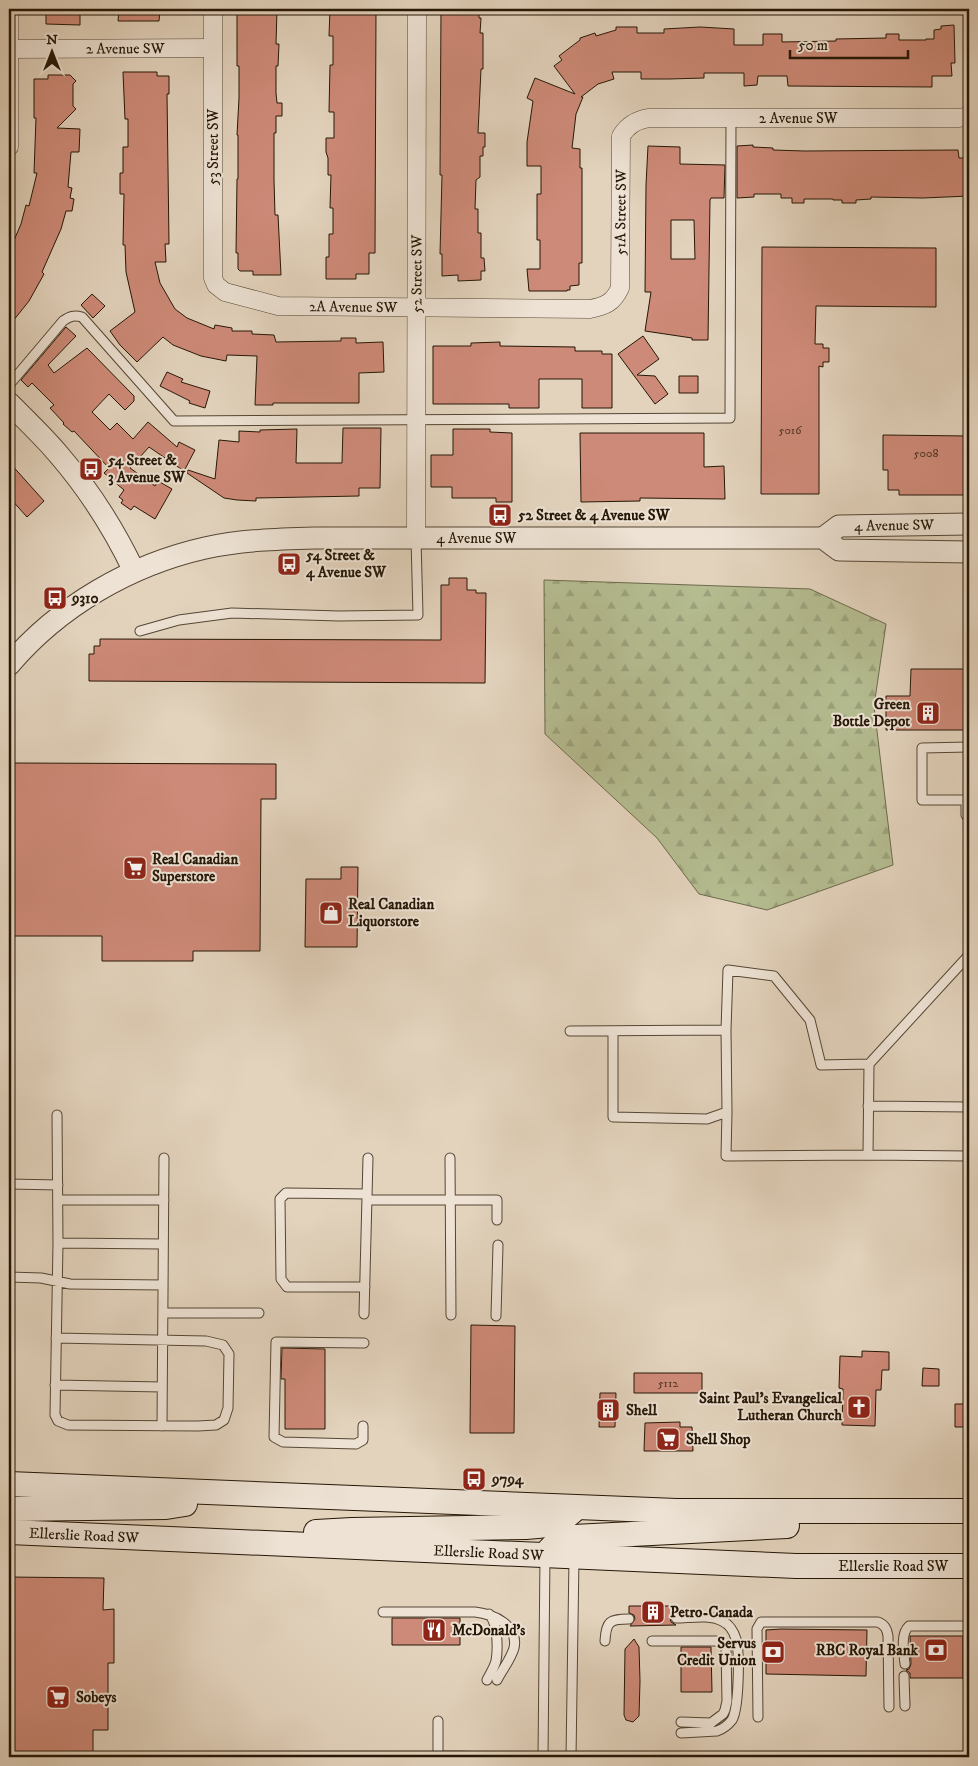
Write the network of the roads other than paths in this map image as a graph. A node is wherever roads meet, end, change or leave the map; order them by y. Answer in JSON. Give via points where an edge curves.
{"nodes":[{"id":1,"x":9,"y":9,"type":"edge"},
{"id":2,"x":212,"y":9,"type":"edge"},
{"id":3,"x":417,"y":9,"type":"edge"},
{"id":4,"x":212,"y":48,"type":"junction"},
{"id":5,"x":9,"y":49,"type":"edge"},
{"id":6,"x":969,"y":116,"type":"edge"},
{"id":7,"x":731,"y":118,"type":"junction"},
{"id":8,"x":629,"y":125,"type":"joint"},
{"id":9,"x":9,"y":147,"type":"edge"},
{"id":10,"x":216,"y":285,"type":"joint"},
{"id":11,"x":612,"y":301,"type":"joint"},
{"id":12,"x":417,"y":308,"type":"junction"},
{"id":13,"x":9,"y":385,"type":"edge"},
{"id":14,"x":9,"y":403,"type":"edge"},
{"id":15,"x":417,"y":418,"type":"junction"},
{"id":16,"x":969,"y":524,"type":"edge"},
{"id":17,"x":823,"y":538,"type":"junction"},
{"id":18,"x":416,"y":539,"type":"junction"},
{"id":19,"x":969,"y":552,"type":"edge"},
{"id":20,"x":134,"y":571,"type":"junction"},
{"id":21,"x":140,"y":631,"type":"dead end"},
{"id":22,"x":9,"y":665,"type":"edge"},
{"id":23,"x":969,"y":747,"type":"edge"},
{"id":24,"x":969,"y":818,"type":"edge"},
{"id":25,"x":969,"y":955,"type":"edge"},
{"id":26,"x":726,"y":1030,"type":"junction"},
{"id":27,"x":570,"y":1031,"type":"dead end"},
{"id":28,"x":613,"y":1031,"type":"junction"},
{"id":29,"x":869,"y":1064,"type":"junction"},
{"id":30,"x":868,"y":1106,"type":"junction"},
{"id":31,"x":969,"y":1107,"type":"edge"},
{"id":32,"x":727,"y":1112,"type":"junction"},
{"id":33,"x":57,"y":1115,"type":"dead end"},
{"id":34,"x":868,"y":1154,"type":"junction"},
{"id":35,"x":969,"y":1156,"type":"edge"},
{"id":36,"x":164,"y":1158,"type":"dead end"},
{"id":37,"x":368,"y":1158,"type":"dead end"},
{"id":38,"x":450,"y":1158,"type":"dead end"},
{"id":39,"x":9,"y":1184,"type":"edge"},
{"id":40,"x":58,"y":1185,"type":"junction"},
{"id":41,"x":367,"y":1197,"type":"junction"},
{"id":42,"x":58,"y":1200,"type":"junction"},
{"id":43,"x":164,"y":1200,"type":"junction"},
{"id":44,"x":450,"y":1200,"type":"junction"},
{"id":45,"x":497,"y":1220,"type":"dead end"},
{"id":46,"x":58,"y":1242,"type":"junction"},
{"id":47,"x":163,"y":1244,"type":"junction"},
{"id":48,"x":498,"y":1245,"type":"dead end"},
{"id":49,"x":9,"y":1277,"type":"edge"},
{"id":50,"x":57,"y":1281,"type":"junction"},
{"id":51,"x":163,"y":1285,"type":"junction"},
{"id":52,"x":365,"y":1287,"type":"junction"},
{"id":53,"x":163,"y":1313,"type":"junction"},
{"id":54,"x":259,"y":1313,"type":"dead end"},
{"id":55,"x":364,"y":1314,"type":"dead end"},
{"id":56,"x":451,"y":1315,"type":"dead end"},
{"id":57,"x":496,"y":1316,"type":"dead end"},
{"id":58,"x":56,"y":1338,"type":"junction"},
{"id":59,"x":162,"y":1341,"type":"junction"},
{"id":60,"x":364,"y":1343,"type":"dead end"},
{"id":61,"x":55,"y":1385,"type":"junction"},
{"id":62,"x":162,"y":1387,"type":"junction"},
{"id":63,"x":162,"y":1426,"type":"junction"},
{"id":64,"x":363,"y":1426,"type":"dead end"},
{"id":65,"x":9,"y":1484,"type":"edge"},
{"id":66,"x":243,"y":1495,"type":"junction"},
{"id":67,"x":9,"y":1509,"type":"edge"},
{"id":68,"x":969,"y":1511,"type":"edge"},
{"id":69,"x":547,"y":1516,"type":"junction"},
{"id":70,"x":575,"y":1529,"type":"junction"},
{"id":71,"x":9,"y":1532,"type":"edge"},
{"id":72,"x":239,"y":1542,"type":"junction"},
{"id":73,"x":545,"y":1555,"type":"junction"},
{"id":74,"x":969,"y":1566,"type":"edge"},
{"id":75,"x":383,"y":1612,"type":"dead end"},
{"id":76,"x":489,"y":1614,"type":"junction"},
{"id":77,"x":676,"y":1618,"type":"dead end"},
{"id":78,"x":629,"y":1619,"type":"dead end"},
{"id":79,"x":969,"y":1626,"type":"edge"},
{"id":80,"x":605,"y":1641,"type":"dead end"},
{"id":81,"x":652,"y":1641,"type":"dead end"},
{"id":82,"x":904,"y":1664,"type":"dead end"},
{"id":83,"x":904,"y":1676,"type":"dead end"},
{"id":84,"x":904,"y":1706,"type":"dead end"},
{"id":85,"x":889,"y":1707,"type":"dead end"},
{"id":86,"x":758,"y":1717,"type":"dead end"},
{"id":87,"x":438,"y":1720,"type":"dead end"},
{"id":88,"x":681,"y":1722,"type":"dead end"},
{"id":89,"x":681,"y":1733,"type":"dead end"},
{"id":90,"x":438,"y":1756,"type":"edge"},
{"id":91,"x":510,"y":1757,"type":"edge"},
{"id":92,"x":543,"y":1757,"type":"edge"},
{"id":93,"x":571,"y":1757,"type":"edge"}],
"edges":[{"from":1,"to":5,"type":"street"},
{"from":2,"to":4,"type":"street","name":"53 Street SW"},
{"from":3,"to":12,"type":"street","name":"52 Street SW"},
{"from":4,"to":5,"type":"street","name":"2 Avenue SW"},
{"from":4,"to":10,"type":"street","name":"53 Street SW","via":[[213,278]]},
{"from":5,"to":9,"type":"street"},
{"from":6,"to":7,"type":"street","name":"2 Avenue SW"},
{"from":7,"to":8,"type":"street","name":"2 Avenue SW","via":[[649,118]]},
{"from":7,"to":15,"type":"lane","via":[[730,418]]},
{"from":8,"to":11,"type":"street","name":"51A Street SW","via":[[621,136],[620,288]]},
{"from":10,"to":12,"type":"street","name":"2A Avenue SW","via":[[225,292],[278,306]]},
{"from":11,"to":12,"type":"street","name":"2A Avenue SW","via":[[590,309]]},
{"from":12,"to":15,"type":"street","name":"52 Street SW"},
{"from":13,"to":15,"type":"lane","via":[[63,321],[75,315],[82,318],[174,421]]},
{"from":14,"to":20,"type":"street","via":[[59,454],[84,487],[114,532]]},
{"from":15,"to":18,"type":"street","name":"52 Street SW"},
{"from":16,"to":17,"type":"street","name":"4 Avenue SW","via":[[840,526]]},
{"from":17,"to":18,"type":"street","name":"4 Avenue SW"},
{"from":17,"to":19,"type":"street","name":"4 Avenue SW","via":[[839,550]]},
{"from":18,"to":20,"type":"street","name":"4 Avenue SW","via":[[238,542],[174,556]]},
{"from":18,"to":21,"type":"lane","via":[[418,616],[232,613],[180,620]]},
{"from":20,"to":22,"type":"street","name":"4 Avenue SW","via":[[60,616]]},
{"from":23,"to":24,"type":"lane","via":[[922,748],[922,800],[966,800]]},
{"from":25,"to":29,"type":"lane"},
{"from":26,"to":28,"type":"lane"},
{"from":26,"to":29,"type":"lane","via":[[728,970],[774,976],[810,1020],[821,1065]]},
{"from":26,"to":32,"type":"lane"},
{"from":27,"to":28,"type":"lane"},
{"from":28,"to":32,"type":"lane","via":[[613,1117],[707,1119]]},
{"from":29,"to":30,"type":"lane"},
{"from":30,"to":31,"type":"lane"},
{"from":30,"to":34,"type":"lane"},
{"from":32,"to":34,"type":"lane","via":[[726,1156]]},
{"from":33,"to":40,"type":"lane"},
{"from":34,"to":35,"type":"lane"},
{"from":36,"to":43,"type":"lane"},
{"from":37,"to":41,"type":"lane"},
{"from":38,"to":44,"type":"lane"},
{"from":39,"to":40,"type":"lane"},
{"from":40,"to":42,"type":"lane"},
{"from":41,"to":44,"type":"lane"},
{"from":41,"to":52,"type":"lane"},
{"from":41,"to":52,"type":"lane","via":[[286,1193],[280,1200],[281,1279],[287,1287]]},
{"from":42,"to":43,"type":"lane"},
{"from":42,"to":46,"type":"lane"},
{"from":43,"to":47,"type":"lane"},
{"from":44,"to":45,"type":"lane","via":[[497,1200]]},
{"from":44,"to":56,"type":"lane"},
{"from":46,"to":47,"type":"lane"},
{"from":46,"to":50,"type":"lane"},
{"from":47,"to":51,"type":"lane"},
{"from":48,"to":57,"type":"lane"},
{"from":49,"to":50,"type":"lane"},
{"from":50,"to":51,"type":"lane","via":[[70,1284]]},
{"from":50,"to":58,"type":"lane"},
{"from":51,"to":53,"type":"lane"},
{"from":52,"to":55,"type":"lane"},
{"from":53,"to":54,"type":"lane"},
{"from":53,"to":59,"type":"lane"},
{"from":58,"to":59,"type":"lane"},
{"from":58,"to":61,"type":"lane"},
{"from":59,"to":62,"type":"lane"},
{"from":59,"to":63,"type":"lane","via":[[206,1341],[223,1345],[229,1354],[228,1408],[224,1420],[216,1425]]},
{"from":60,"to":64,"type":"lane","via":[[276,1342],[274,1437],[283,1442],[356,1444],[363,1440]]},
{"from":61,"to":62,"type":"lane"},
{"from":61,"to":63,"type":"lane","via":[[54,1416],[58,1422],[68,1425]]},
{"from":62,"to":63,"type":"lane"},
{"from":65,"to":66,"type":"main road"},
{"from":66,"to":67,"type":"main road","via":[[166,1507]]},
{"from":66,"to":69,"type":"main road"},
{"from":68,"to":70,"type":"main road","via":[[677,1511]]},
{"from":69,"to":70,"type":"main road"},
{"from":69,"to":72,"type":"main road","via":[[526,1528],[352,1530]]},
{"from":69,"to":73,"type":"lane"},
{"from":70,"to":73,"type":"main road"},
{"from":70,"to":74,"type":"main road","name":"Ellerslie Road SW","via":[[796,1566]]},
{"from":70,"to":93,"type":"lane"},
{"from":71,"to":72,"type":"main road","name":"Ellerslie Road SW"},
{"from":72,"to":73,"type":"main road","name":"Ellerslie Road SW"},
{"from":73,"to":92,"type":"lane"},
{"from":75,"to":76,"type":"lane"},
{"from":76,"to":76,"type":"lane","via":[[508,1627],[514,1638],[512,1654],[492,1680],[496,1627]]},
{"from":77,"to":89,"type":"lane","via":[[712,1618],[724,1622],[732,1630],[737,1647],[737,1698],[732,1720],[717,1732]]},
{"from":78,"to":80,"type":"lane","via":[[616,1619],[610,1623]]},
{"from":79,"to":82,"type":"lane","via":[[906,1628]]},
{"from":81,"to":88,"type":"lane","via":[[710,1640],[719,1642],[726,1649],[723,1714],[711,1723]]},
{"from":83,"to":84,"type":"lane"},
{"from":85,"to":86,"type":"lane","via":[[888,1636],[883,1624],[761,1622],[757,1629]]},
{"from":87,"to":90,"type":"lane"},
{"from":90,"to":91,"type":"lane"}]}
